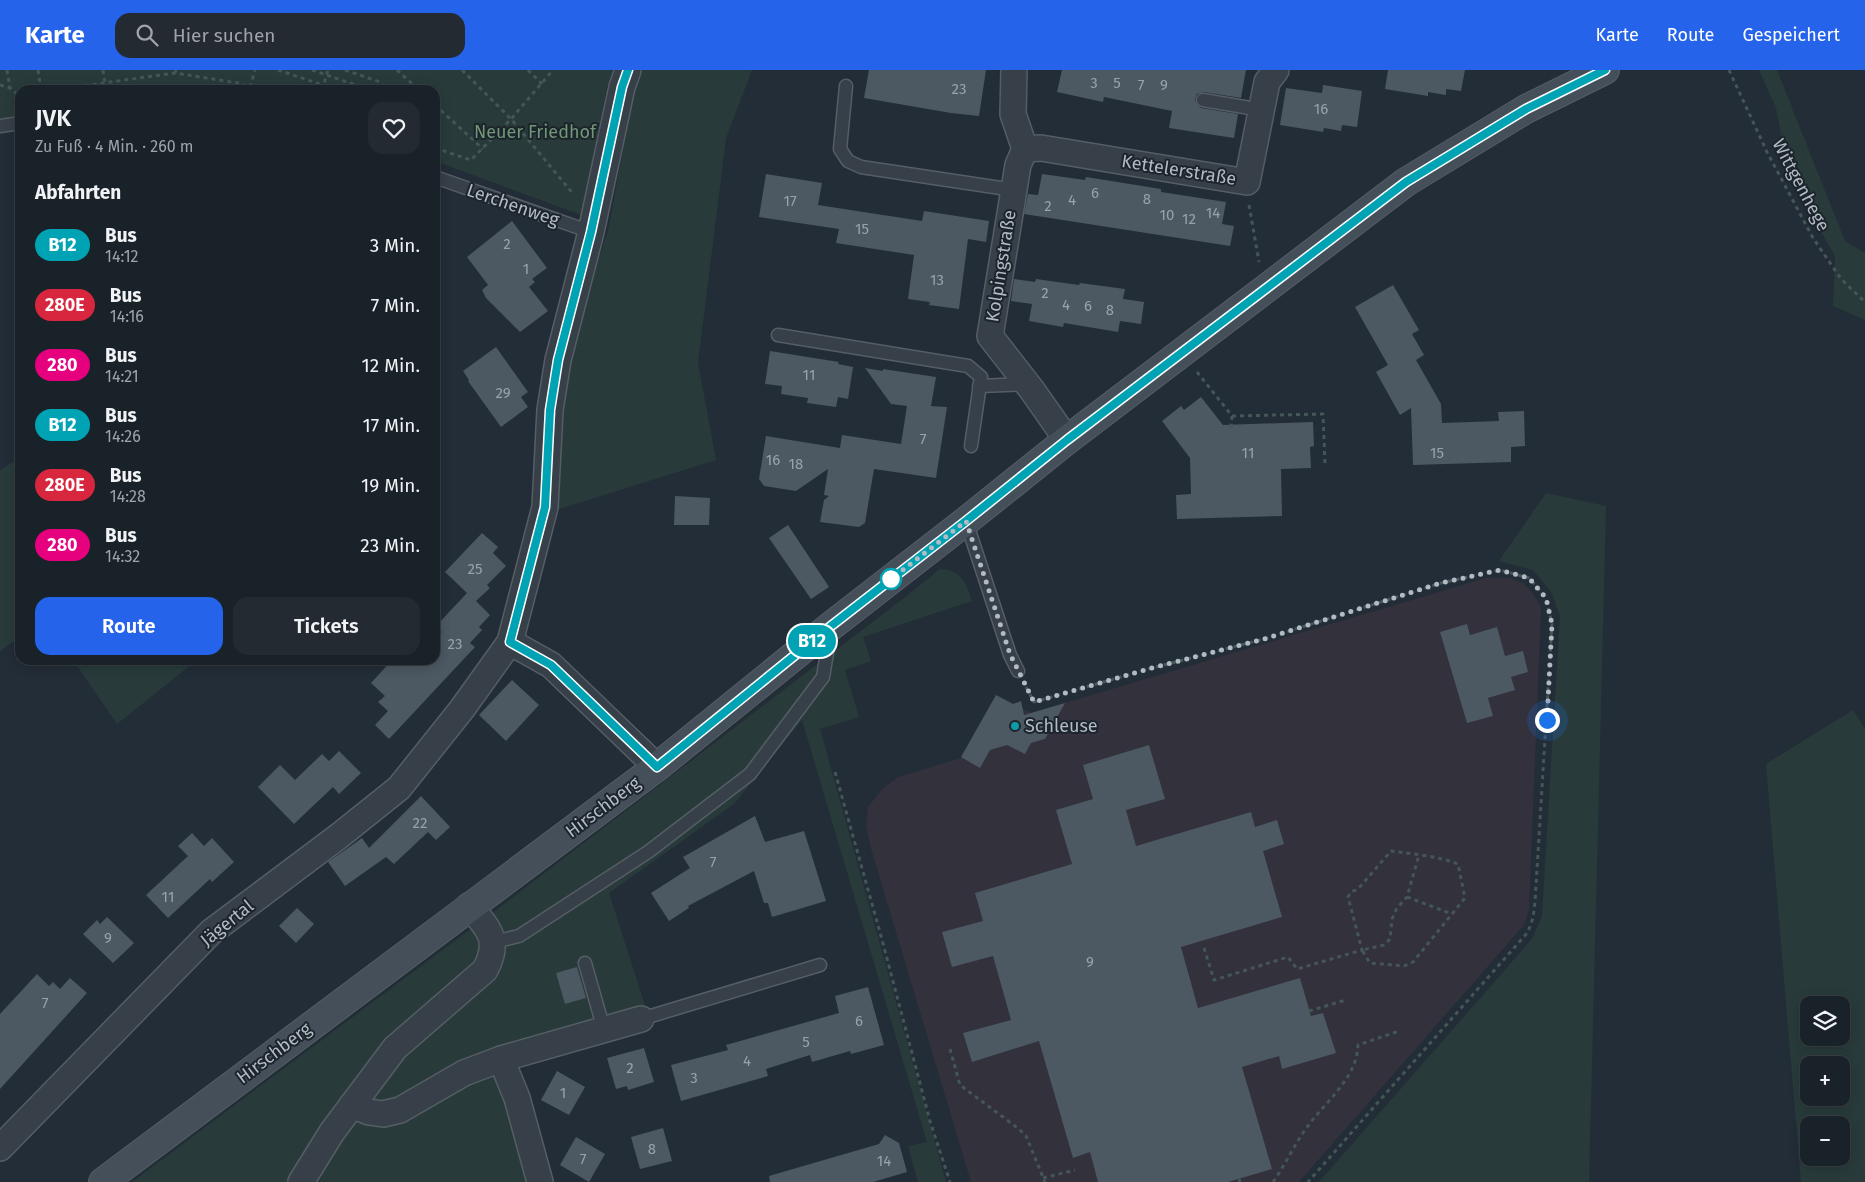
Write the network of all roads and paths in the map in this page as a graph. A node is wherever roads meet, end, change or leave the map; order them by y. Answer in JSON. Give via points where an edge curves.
{"nodes":[{"id":1,"x":7,"y":70,"type":"edge"},
{"id":2,"x":38,"y":70,"type":"edge"},
{"id":3,"x":103,"y":70,"type":"edge"},
{"id":4,"x":255,"y":70,"type":"edge"},
{"id":5,"x":278,"y":70,"type":"edge"},
{"id":6,"x":312,"y":70,"type":"edge"},
{"id":7,"x":328,"y":70,"type":"edge"},
{"id":8,"x":344,"y":70,"type":"edge"},
{"id":9,"x":397,"y":70,"type":"edge"},
{"id":10,"x":462,"y":70,"type":"edge"},
{"id":11,"x":528,"y":70,"type":"edge"},
{"id":12,"x":553,"y":70,"type":"edge"},
{"id":13,"x":628,"y":70,"type":"edge"},
{"id":14,"x":1014,"y":70,"type":"edge"},
{"id":15,"x":1276,"y":70,"type":"edge"},
{"id":16,"x":1605,"y":70,"type":"edge"},
{"id":17,"x":1729,"y":70,"type":"edge"},
{"id":18,"x":176,"y":71,"type":"edge"},
{"id":19,"x":327,"y":75,"type":"junction"},
{"id":20,"x":105,"y":83,"type":"junction"},
{"id":21,"x":542,"y":84,"type":"junction"},
{"id":22,"x":0,"y":85,"type":"edge"},
{"id":23,"x":40,"y":85,"type":"edge"},
{"id":24,"x":90,"y":85,"type":"edge"},
{"id":25,"x":244,"y":85,"type":"edge"},
{"id":26,"x":251,"y":85,"type":"edge"},
{"id":27,"x":323,"y":85,"type":"joint"},
{"id":28,"x":356,"y":85,"type":"edge"},
{"id":29,"x":383,"y":85,"type":"edge"},
{"id":30,"x":414,"y":85,"type":"edge"},
{"id":31,"x":846,"y":86,"type":"dead end"},
{"id":32,"x":10,"y":88,"type":"junction"},
{"id":33,"x":15,"y":92,"type":"edge"},
{"id":34,"x":1203,"y":100,"type":"dead end"},
{"id":35,"x":440,"y":110,"type":"edge"},
{"id":36,"x":1262,"y":110,"type":"junction"},
{"id":37,"x":510,"y":119,"type":"junction"},
{"id":38,"x":15,"y":124,"type":"edge"},
{"id":39,"x":0,"y":126,"type":"edge"},
{"id":40,"x":483,"y":149,"type":"junction"},
{"id":41,"x":1025,"y":149,"type":"junction"},
{"id":42,"x":440,"y":150,"type":"edge"},
{"id":43,"x":440,"y":179,"type":"edge"},
{"id":44,"x":1247,"y":182,"type":"junction"},
{"id":45,"x":1014,"y":190,"type":"junction"},
{"id":46,"x":592,"y":225,"type":"junction"},
{"id":47,"x":1264,"y":290,"type":"junction"},
{"id":48,"x":1865,"y":302,"type":"edge"},
{"id":49,"x":778,"y":335,"type":"dead end"},
{"id":50,"x":1181,"y":353,"type":"junction"},
{"id":51,"x":1028,"y":384,"type":"junction"},
{"id":52,"x":979,"y":386,"type":"junction"},
{"id":53,"x":1232,"y":416,"type":"junction"},
{"id":54,"x":1232,"y":429,"type":"dead end"},
{"id":55,"x":1067,"y":440,"type":"junction"},
{"id":56,"x":972,"y":446,"type":"dead end"},
{"id":57,"x":1325,"y":464,"type":"dead end"},
{"id":58,"x":966,"y":521,"type":"junction"},
{"id":59,"x":831,"y":626,"type":"junction"},
{"id":60,"x":510,"y":642,"type":"junction"},
{"id":61,"x":1018,"y":671,"type":"joint"},
{"id":62,"x":657,"y":767,"type":"junction"},
{"id":63,"x":835,"y":772,"type":"dead end"},
{"id":64,"x":1419,"y":855,"type":"junction"},
{"id":65,"x":1407,"y":898,"type":"junction"},
{"id":66,"x":469,"y":906,"type":"junction"},
{"id":67,"x":1452,"y":914,"type":"junction"},
{"id":68,"x":493,"y":942,"type":"junction"},
{"id":69,"x":1204,"y":948,"type":"dead end"},
{"id":70,"x":1362,"y":950,"type":"junction"},
{"id":71,"x":585,"y":963,"type":"dead end"},
{"id":72,"x":820,"y":966,"type":"dead end"},
{"id":73,"x":1346,"y":1000,"type":"dead end"},
{"id":74,"x":1309,"y":1011,"type":"dead end"},
{"id":75,"x":641,"y":1019,"type":"joint"},
{"id":76,"x":604,"y":1030,"type":"junction"},
{"id":77,"x":1399,"y":1031,"type":"dead end"},
{"id":78,"x":950,"y":1048,"type":"dead end"},
{"id":79,"x":501,"y":1059,"type":"junction"},
{"id":80,"x":352,"y":1105,"type":"junction"},
{"id":81,"x":0,"y":1148,"type":"edge"},
{"id":82,"x":1075,"y":1170,"type":"dead end"},
{"id":83,"x":1044,"y":1180,"type":"edge"},
{"id":84,"x":103,"y":1182,"type":"edge"},
{"id":85,"x":302,"y":1182,"type":"edge"},
{"id":86,"x":540,"y":1182,"type":"edge"},
{"id":87,"x":950,"y":1182,"type":"edge"},
{"id":88,"x":1273,"y":1182,"type":"edge"},
{"id":89,"x":1308,"y":1182,"type":"edge"}],
"edges":[{"from":1,"to":32,"type":"path"},
{"from":2,"to":23,"type":"path"},
{"from":3,"to":20,"type":"path"},
{"from":4,"to":26,"type":"path"},
{"from":5,"to":27,"type":"path"},
{"from":6,"to":19,"type":"path"},
{"from":7,"to":19,"type":"path"},
{"from":8,"to":29,"type":"path"},
{"from":9,"to":30,"type":"path"},
{"from":10,"to":37,"type":"path"},
{"from":11,"to":21,"type":"path"},
{"from":12,"to":21,"type":"path"},
{"from":13,"to":46,"type":"street"},
{"from":14,"to":41,"type":"street","via":[[1013,114]]},
{"from":15,"to":36,"type":"street","name":"Kettelerstraße","via":[[1267,82]]},
{"from":16,"to":47,"type":"street","name":"Hirschberg","via":[[1526,109],[1406,182]]},
{"from":17,"to":48,"type":"path","name":"Wittgenhege","via":[[1767,152],[1813,238],[1841,279]]},
{"from":18,"to":20,"type":"path"},
{"from":18,"to":25,"type":"path"},
{"from":19,"to":27,"type":"path"},
{"from":19,"to":28,"type":"path"},
{"from":20,"to":24,"type":"path"},
{"from":21,"to":37,"type":"path"},
{"from":22,"to":32,"type":"path"},
{"from":31,"to":45,"type":"lane","via":[[840,149],[848,161],[861,168]]},
{"from":32,"to":33,"type":"path"},
{"from":34,"to":36,"type":"lane"},
{"from":35,"to":40,"type":"path"},
{"from":36,"to":44,"type":"street","name":"Kettelerstraße"},
{"from":37,"to":40,"type":"path"},
{"from":37,"to":46,"type":"path"},
{"from":38,"to":39,"type":"lane"},
{"from":40,"to":42,"type":"path","via":[[471,160]]},
{"from":41,"to":44,"type":"street","name":"Kettelerstraße","via":[[1041,148]]},
{"from":41,"to":45,"type":"street","name":"Kolpingstraße","via":[[1018,165]]},
{"from":43,"to":46,"type":"lane","name":"Lerchenweg"},
{"from":44,"to":47,"type":"path","via":[[1249,215]]},
{"from":45,"to":51,"type":"street","name":"Kolpingstraße","via":[[990,336]]},
{"from":46,"to":60,"type":"street","via":[[558,360],[550,410],[545,507]]},
{"from":47,"to":50,"type":"street","name":"Hirschberg"},
{"from":49,"to":52,"type":"lane","via":[[968,366],[980,377]]},
{"from":50,"to":53,"type":"path"},
{"from":50,"to":55,"type":"street","name":"Hirschberg"},
{"from":51,"to":52,"type":"lane"},
{"from":51,"to":55,"type":"street","name":"Kolpingstraße"},
{"from":52,"to":56,"type":"lane"},
{"from":53,"to":54,"type":"path"},
{"from":53,"to":57,"type":"path","via":[[1323,414]]},
{"from":55,"to":58,"type":"street","name":"Hirschberg"},
{"from":58,"to":59,"type":"street","name":"Hirschberg"},
{"from":58,"to":61,"type":"lane"},
{"from":59,"to":62,"type":"street","name":"Hirschberg"},
{"from":59,"to":68,"type":"lane","via":[[823,677],[750,774],[648,852],[519,936]]},
{"from":60,"to":62,"type":"street","via":[[551,665]]},
{"from":60,"to":81,"type":"street","name":"Jägertal","via":[[400,788],[212,932]]},
{"from":61,"to":89,"type":"path","via":[[1034,702],[1264,639],[1441,583],[1500,570],[1529,578],[1546,598],[1552,624],[1534,918],[1528,932]]},
{"from":62,"to":66,"type":"street","name":"Hirschberg"},
{"from":63,"to":87,"type":"path","via":[[930,1121]]},
{"from":64,"to":65,"type":"path"},
{"from":64,"to":67,"type":"path","via":[[1458,864],[1466,898]]},
{"from":64,"to":70,"type":"path","via":[[1391,851],[1348,897]]},
{"from":65,"to":67,"type":"path"},
{"from":65,"to":70,"type":"path","via":[[1392,919],[1390,939],[1384,945]]},
{"from":66,"to":68,"type":"street","via":[[489,929]]},
{"from":66,"to":84,"type":"street","name":"Hirschberg"},
{"from":67,"to":70,"type":"path","via":[[1413,962],[1404,966],[1370,963]]},
{"from":68,"to":80,"type":"street","via":[[492,957],[485,970],[395,1048]]},
{"from":69,"to":70,"type":"path","via":[[1214,980],[1288,957],[1297,969]]},
{"from":71,"to":76,"type":"lane"},
{"from":72,"to":75,"type":"lane"},
{"from":73,"to":74,"type":"path"},
{"from":75,"to":76,"type":"street"},
{"from":76,"to":79,"type":"street"},
{"from":77,"to":88,"type":"path","via":[[1358,1045],[1354,1064],[1340,1087],[1307,1126]]},
{"from":78,"to":83,"type":"path","via":[[960,1085],[1026,1136]]},
{"from":79,"to":80,"type":"street","via":[[464,1073],[400,1110],[383,1114]]},
{"from":79,"to":86,"type":"street","via":[[517,1098]]},
{"from":80,"to":85,"type":"street"},
{"from":82,"to":83,"type":"path"}]}
